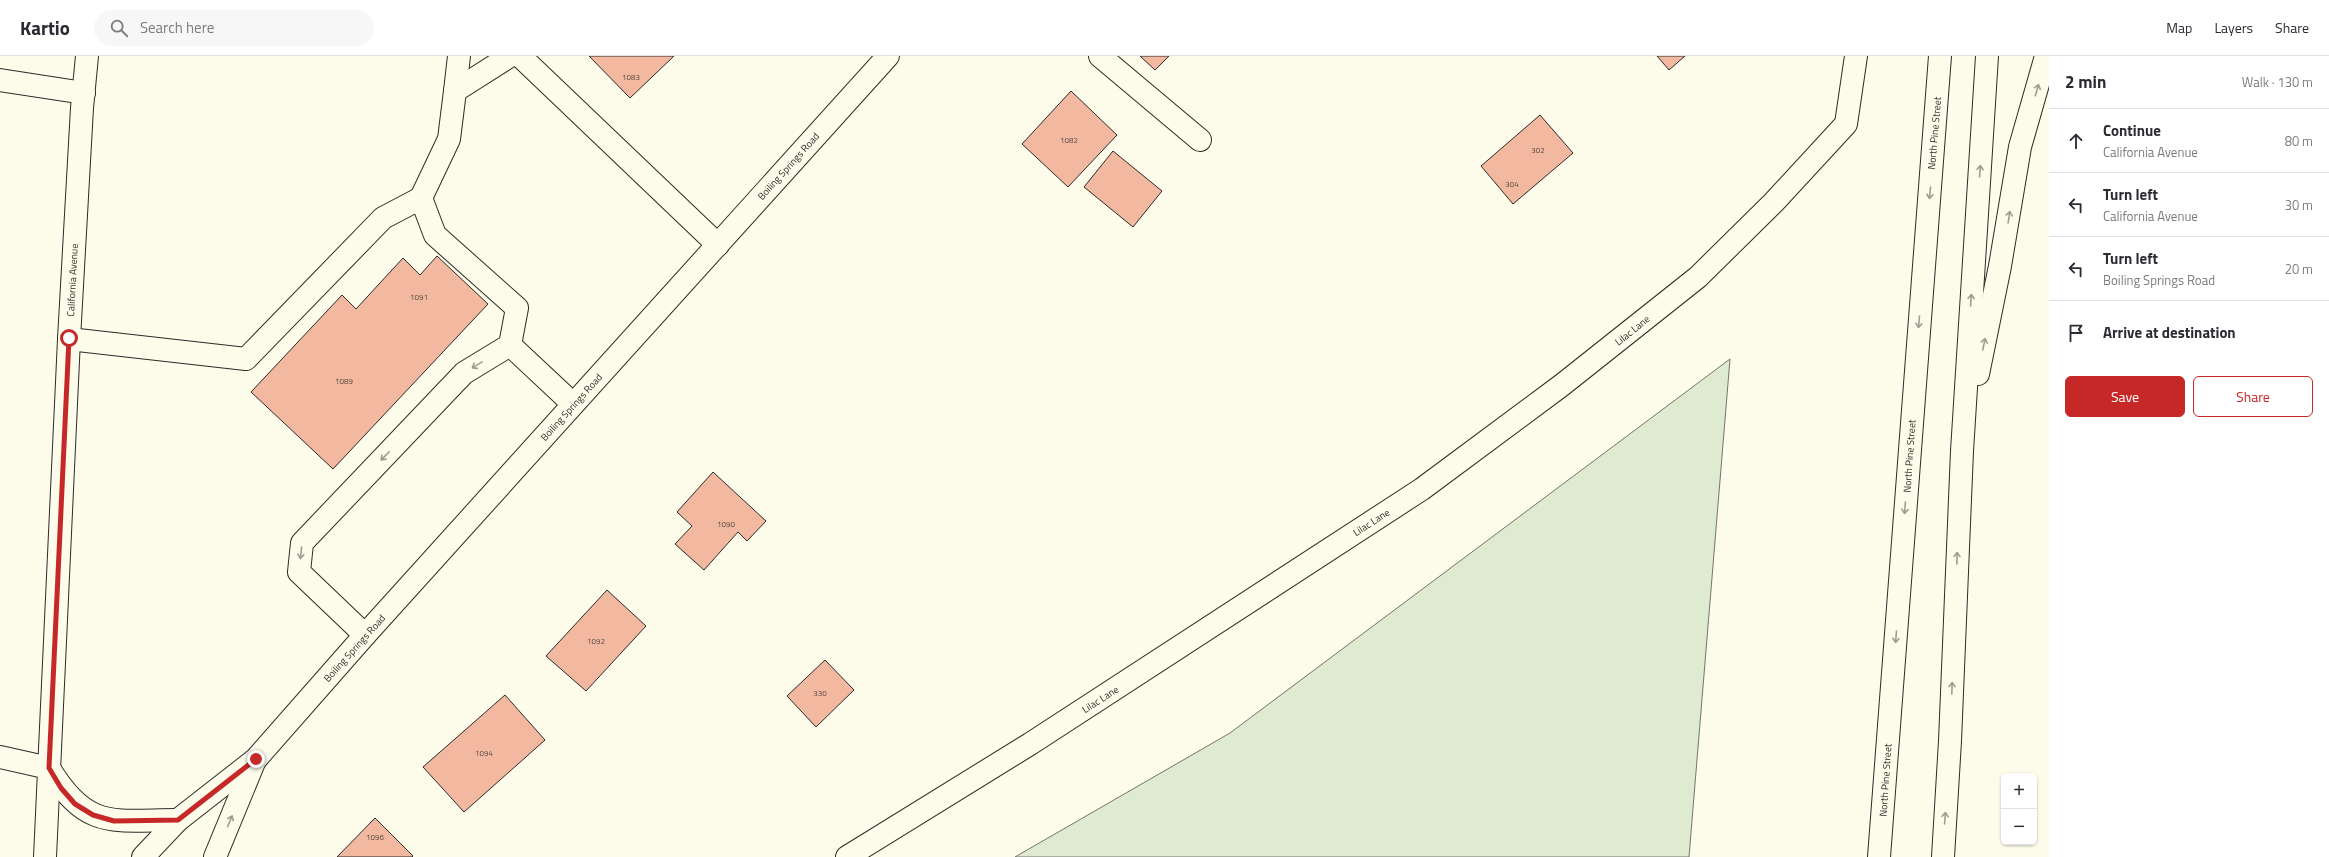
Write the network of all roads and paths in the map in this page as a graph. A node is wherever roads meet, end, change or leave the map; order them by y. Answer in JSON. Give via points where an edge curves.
{"nodes":[{"id":1,"x":87,"y":56,"type":"edge"},
{"id":2,"x":459,"y":56,"type":"edge"},
{"id":3,"x":510,"y":56,"type":"edge"},
{"id":4,"x":520,"y":56,"type":"edge"},
{"id":5,"x":888,"y":56,"type":"edge"},
{"id":6,"x":1100,"y":56,"type":"edge"},
{"id":7,"x":1856,"y":56,"type":"edge"},
{"id":8,"x":1940,"y":56,"type":"edge"},
{"id":9,"x":1987,"y":56,"type":"edge"},
{"id":10,"x":2046,"y":56,"type":"edge"},
{"id":11,"x":0,"y":80,"type":"edge"},
{"id":12,"x":455,"y":91,"type":"junction"},
{"id":13,"x":84,"y":93,"type":"junction"},
{"id":14,"x":1200,"y":140,"type":"dead end"},
{"id":15,"x":421,"y":198,"type":"junction"},
{"id":16,"x":718,"y":245,"type":"junction"},
{"id":17,"x":69,"y":338,"type":"junction"},
{"id":18,"x":510,"y":345,"type":"junction"},
{"id":19,"x":573,"y":404,"type":"junction"},
{"id":20,"x":1962,"y":451,"type":"junction"},
{"id":21,"x":365,"y":635,"type":"junction"},
{"id":22,"x":0,"y":757,"type":"edge"},
{"id":23,"x":256,"y":759,"type":"junction"},
{"id":24,"x":49,"y":768,"type":"junction"},
{"id":25,"x":178,"y":820,"type":"junction"},
{"id":26,"x":45,"y":857,"type":"edge"},
{"id":27,"x":143,"y":857,"type":"edge"},
{"id":28,"x":215,"y":857,"type":"edge"},
{"id":29,"x":847,"y":857,"type":"edge"},
{"id":30,"x":1880,"y":857,"type":"edge"},
{"id":31,"x":1943,"y":857,"type":"edge"}],
"edges":[{"from":1,"to":13,"type":"main road","name":"California Avenue"},
{"from":2,"to":12,"type":"main road"},
{"from":3,"to":12,"type":"main road"},
{"from":4,"to":16,"type":"main road"},
{"from":5,"to":16,"type":"main road","name":"Boiling Springs Road"},
{"from":6,"to":14,"type":"main road"},
{"from":7,"to":29,"type":"main road","name":"Lilac Lane","via":[[1846,124],[1774,202],[1698,277],[1562,385],[1422,489],[1030,744]]},
{"from":8,"to":30,"type":"main road","name":"North Pine Street","one_way":true},
{"from":20,"to":9,"type":"main road","one_way":true},
{"from":20,"to":10,"type":"main road","one_way":true,"via":[[2000,266],[2020,147]]},
{"from":11,"to":13,"type":"main road"},
{"from":12,"to":15,"type":"main road","via":[[449,139]]},
{"from":13,"to":17,"type":"main road","name":"California Avenue"},
{"from":15,"to":17,"type":"main road","via":[[383,218],[246,359]]},
{"from":15,"to":18,"type":"main road","via":[[435,235],[517,308]]},
{"from":16,"to":19,"type":"main road","name":"Boiling Springs Road"},
{"from":17,"to":24,"type":"main road","name":"California Avenue"},
{"from":18,"to":19,"type":"main road"},
{"from":18,"to":21,"type":"main road","one_way":true,"via":[[464,373],[302,543],[299,572]]},
{"from":19,"to":21,"type":"main road","name":"Boiling Springs Road"},
{"from":31,"to":20,"type":"main road","one_way":true},
{"from":21,"to":23,"type":"main road","name":"Boiling Springs Road"},
{"from":22,"to":24,"type":"main road"},
{"from":23,"to":25,"type":"main road","name":"Boiling Springs Road"},
{"from":28,"to":23,"type":"main road","name":"Boiling Springs Road","one_way":true},
{"from":24,"to":25,"type":"main road","via":[[75,804],[93,815],[114,821]]},
{"from":24,"to":26,"type":"main road","name":"California Avenue"},
{"from":25,"to":27,"type":"main road","name":"Boiling Springs Road"}]}
